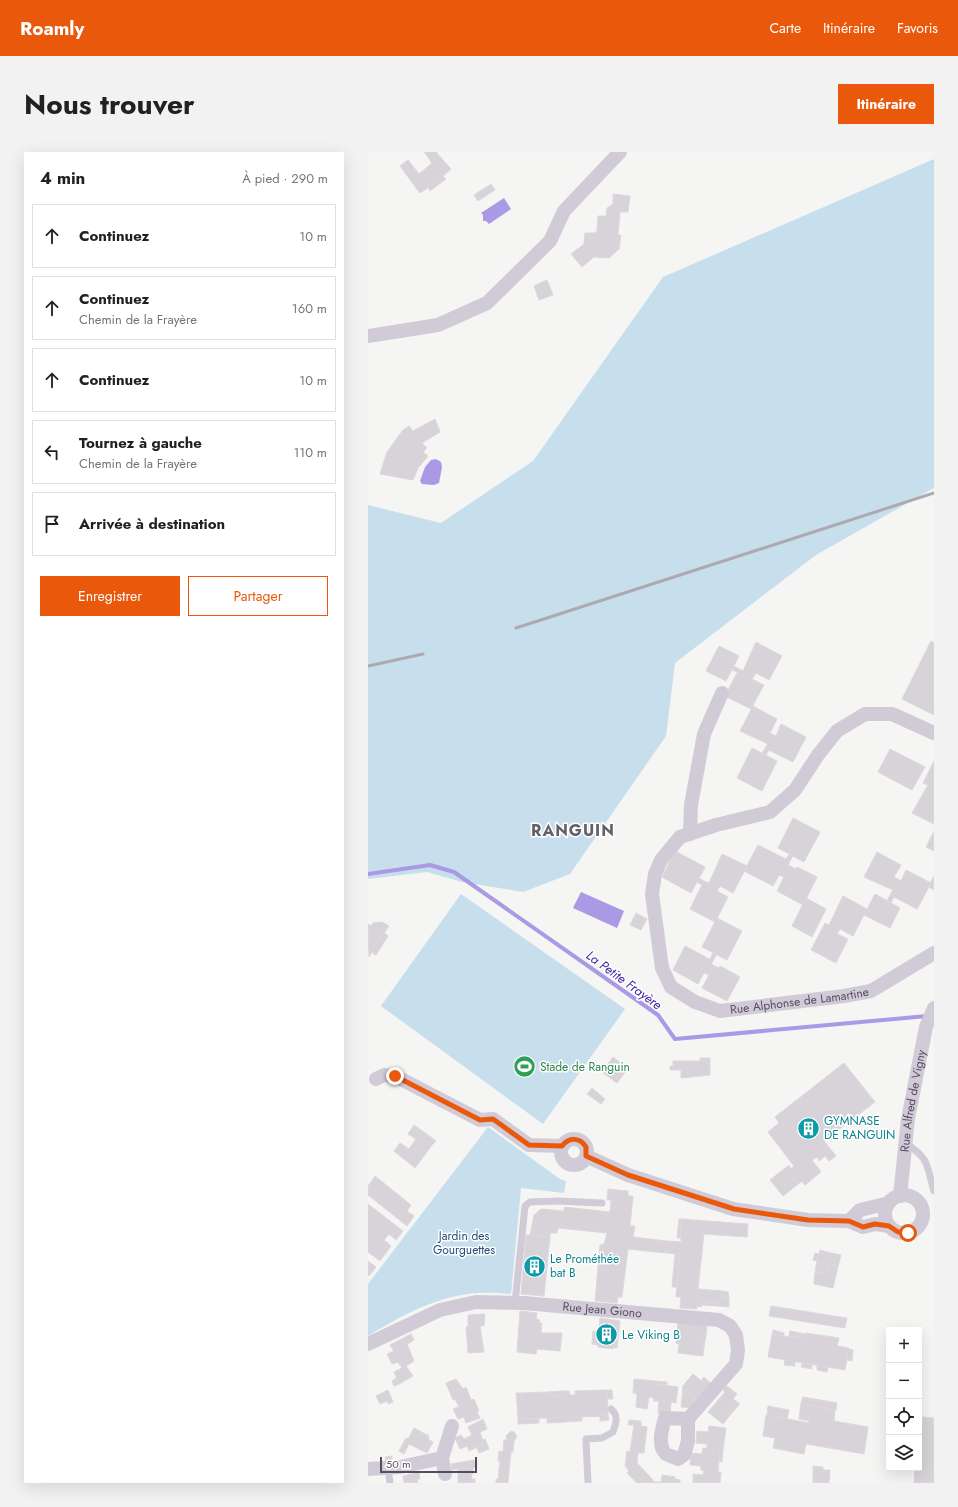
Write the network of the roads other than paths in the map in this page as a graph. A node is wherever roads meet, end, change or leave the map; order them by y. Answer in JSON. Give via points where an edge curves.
{"nodes":[{"id":1,"x":620,"y":152,"type":"edge"},
{"id":2,"x":368,"y":336,"type":"edge"},
{"id":3,"x":722,"y":693,"type":"dead end"},
{"id":4,"x":934,"y":733,"type":"edge"},
{"id":5,"x":690,"y":834,"type":"junction"},
{"id":6,"x":934,"y":953,"type":"edge"},
{"id":7,"x":934,"y":1008,"type":"edge"},
{"id":8,"x":376,"y":1079,"type":"dead end"},
{"id":9,"x":905,"y":1143,"type":"junction"},
{"id":10,"x":934,"y":1191,"type":"edge"},
{"id":11,"x":894,"y":1199,"type":"junction"},
{"id":12,"x":602,"y":1203,"type":"dead end"},
{"id":13,"x":849,"y":1221,"type":"junction"},
{"id":14,"x":928,"y":1224,"type":"edge"},
{"id":15,"x":889,"y":1226,"type":"junction"},
{"id":16,"x":515,"y":1303,"type":"junction"},
{"id":17,"x":368,"y":1344,"type":"edge"},
{"id":18,"x":611,"y":1409,"type":"dead end"},
{"id":19,"x":688,"y":1419,"type":"dead end"},
{"id":20,"x":452,"y":1426,"type":"dead end"},
{"id":21,"x":442,"y":1458,"type":"junction"},
{"id":22,"x":388,"y":1468,"type":"junction"},
{"id":23,"x":368,"y":1469,"type":"edge"},
{"id":24,"x":445,"y":1474,"type":"dead end"},
{"id":25,"x":390,"y":1483,"type":"edge"},
{"id":26,"x":588,"y":1483,"type":"edge"}],
"edges":[{"from":1,"to":2,"type":"street","via":[[564,211],[550,241],[487,303],[438,325]]},
{"from":3,"to":5,"type":"street","via":[[704,734],[691,805]]},
{"from":4,"to":5,"type":"street","name":"Rue Alphonse de Lamartine","via":[[892,714],[865,714],[837,731],[794,790],[770,812]]},
{"from":5,"to":6,"type":"street","name":"Rue Alphonse de Lamartine","via":[[680,837],[661,860],[655,874],[652,894],[662,968],[671,987],[695,1002],[720,1011],[871,991]]},
{"from":7,"to":9,"type":"street","name":"Rue Alfred de Vigny","via":[[926,1027]]},
{"from":8,"to":13,"type":"street","via":[[384,1075],[395,1076],[480,1120],[493,1119],[529,1145],[562,1146],[562,1154],[569,1163],[581,1163],[586,1156],[628,1175],[734,1209],[808,1220]]},
{"from":9,"to":10,"type":"lane","via":[[926,1160]]},
{"from":9,"to":11,"type":"street","name":"Rue Alfred de Vigny","via":[[903,1177]]},
{"from":11,"to":13,"type":"street","via":[[860,1210]]},
{"from":11,"to":14,"type":"street","via":[[910,1196],[919,1202]]},
{"from":11,"to":15,"type":"street","via":[[886,1214]]},
{"from":12,"to":16,"type":"lane","via":[[530,1202],[525,1206]]},
{"from":13,"to":15,"type":"street","via":[[863,1227],[875,1224]]},
{"from":14,"to":15,"type":"street","via":[[908,1233],[898,1232]]},
{"from":16,"to":17,"type":"street","name":"Rue Jean Giono","via":[[476,1302],[440,1310]]},
{"from":16,"to":19,"type":"street","name":"Rue Jean Giono","via":[[682,1316],[719,1320],[730,1326],[736,1335],[736,1364]]},
{"from":18,"to":26,"type":"lane","via":[[615,1412],[617,1420],[613,1432],[602,1438],[586,1439]]},
{"from":20,"to":21,"type":"street"},
{"from":21,"to":22,"type":"street"},
{"from":21,"to":24,"type":"street"},
{"from":22,"to":23,"type":"street"},
{"from":22,"to":25,"type":"lane"}]}
